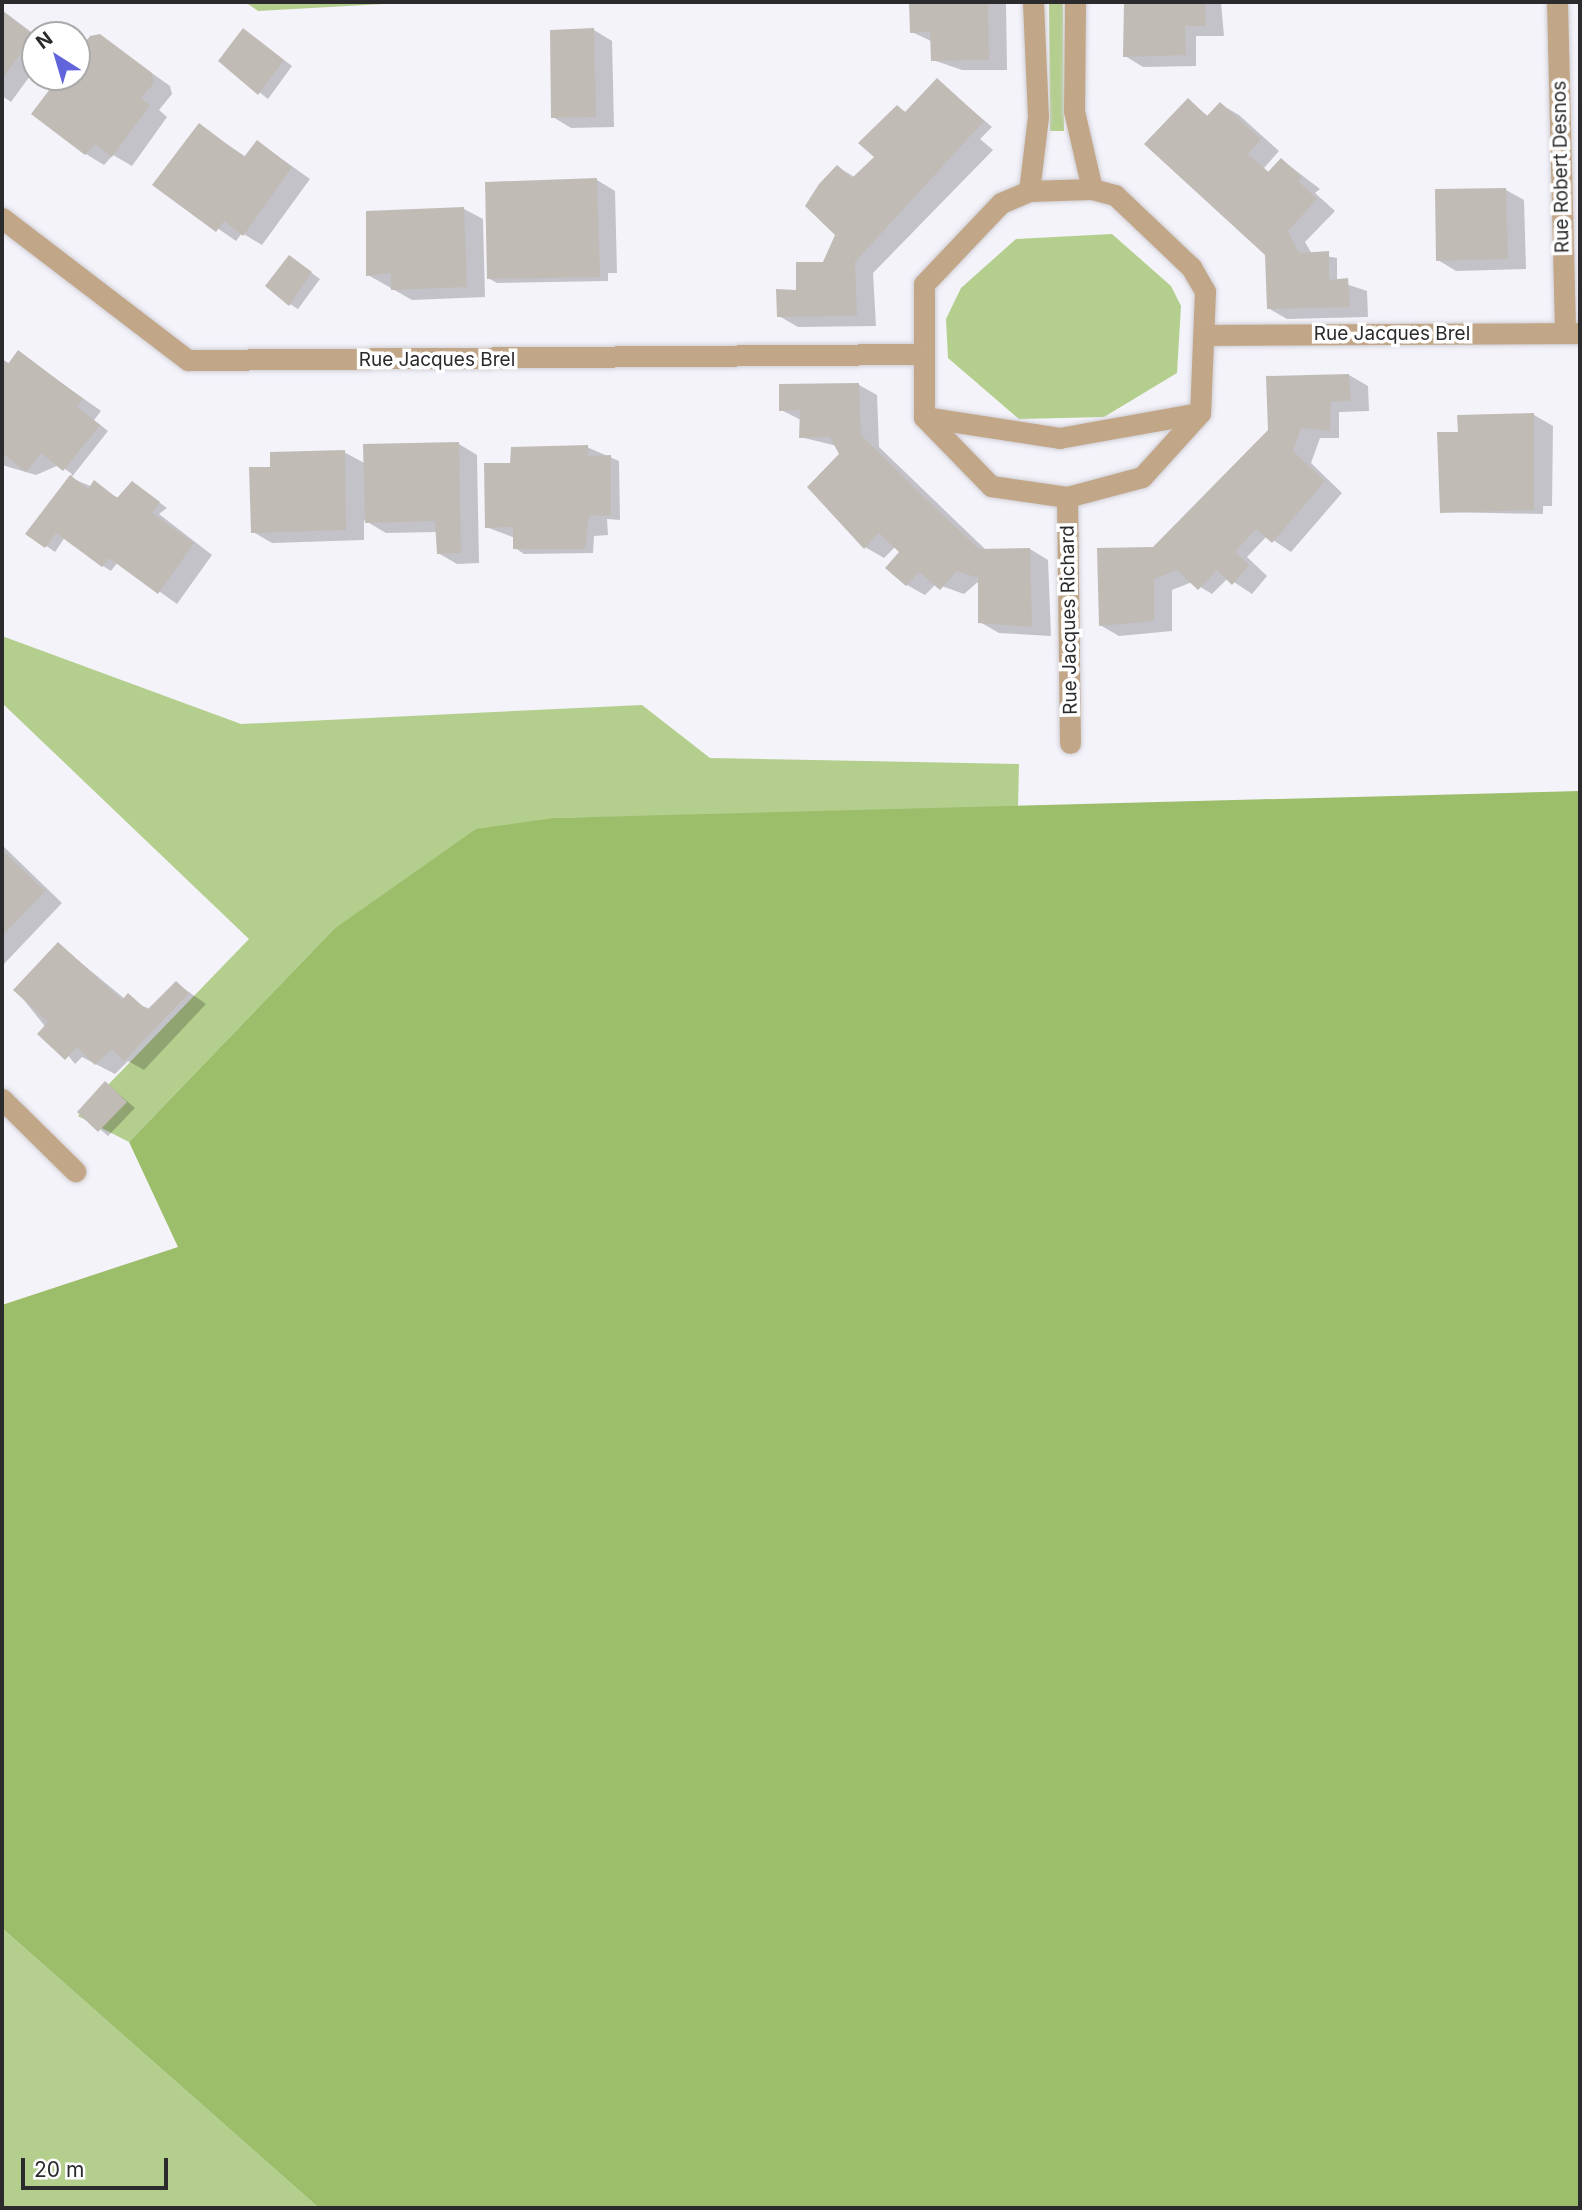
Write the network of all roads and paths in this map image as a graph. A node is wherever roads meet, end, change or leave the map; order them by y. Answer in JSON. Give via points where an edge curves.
{"nodes":[{"id":1,"x":1033,"y":2,"type":"edge"},
{"id":2,"x":1075,"y":2,"type":"edge"},
{"id":3,"x":1557,"y":2,"type":"edge"},
{"id":4,"x":1092,"y":189,"type":"junction"},
{"id":5,"x":1029,"y":191,"type":"junction"},
{"id":6,"x":2,"y":218,"type":"edge"},
{"id":7,"x":1572,"y":333,"type":"edge"},
{"id":8,"x":1204,"y":335,"type":"junction"},
{"id":9,"x":919,"y":354,"type":"junction"},
{"id":10,"x":1200,"y":413,"type":"junction"},
{"id":11,"x":924,"y":417,"type":"junction"},
{"id":12,"x":1067,"y":497,"type":"junction"},
{"id":13,"x":1070,"y":743,"type":"dead end"},
{"id":14,"x":2,"y":1099,"type":"edge"},
{"id":15,"x":75,"y":1171,"type":"dead end"}],
"edges":[{"from":1,"to":5,"type":"street","via":[[1038,117]]},
{"from":2,"to":4,"type":"street","via":[[1074,111]]},
{"from":3,"to":7,"type":"street","name":"Rue Robert Desnos"},
{"from":4,"to":5,"type":"street"},
{"from":4,"to":8,"type":"street","via":[[1115,195],[1191,267],[1205,291]]},
{"from":5,"to":9,"type":"street","via":[[1001,203],[925,284]]},
{"from":6,"to":9,"type":"street","name":"Rue Jacques Brel","via":[[188,360]]},
{"from":7,"to":8,"type":"street","name":"Rue Jacques Brel"},
{"from":8,"to":10,"type":"street"},
{"from":9,"to":11,"type":"street"},
{"from":10,"to":11,"type":"street","via":[[1059,438]]},
{"from":10,"to":12,"type":"street","via":[[1142,477]]},
{"from":11,"to":12,"type":"street","via":[[991,486]]},
{"from":12,"to":13,"type":"street","name":"Rue Jacques Richard"},
{"from":14,"to":15,"type":"street"}]}
